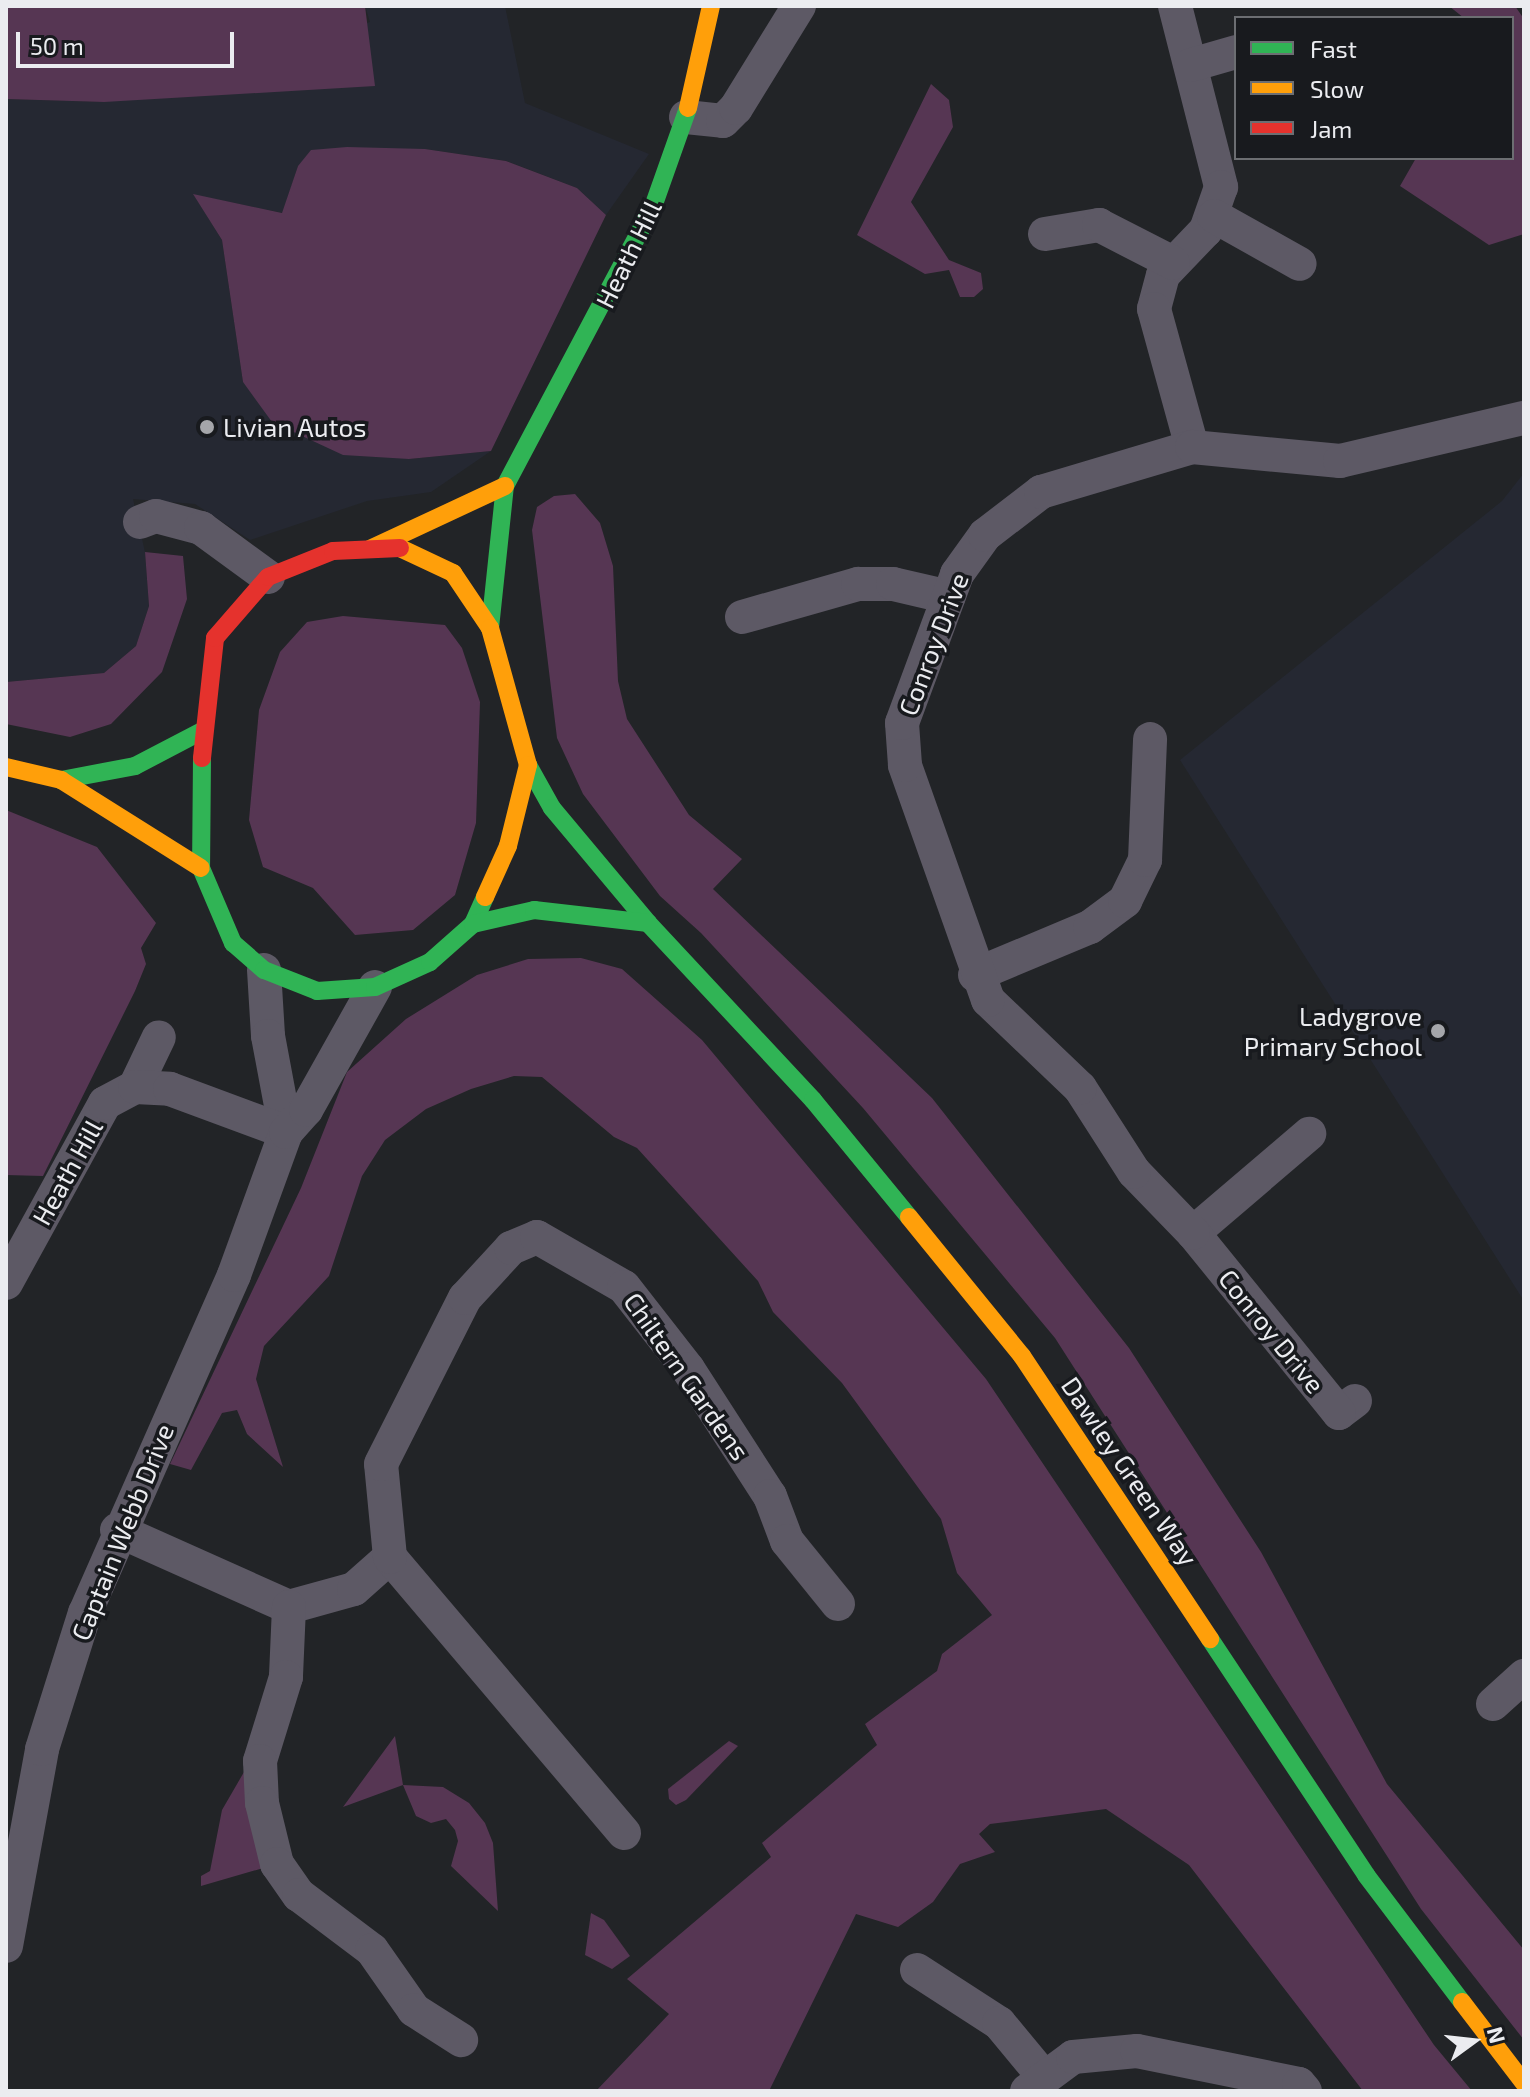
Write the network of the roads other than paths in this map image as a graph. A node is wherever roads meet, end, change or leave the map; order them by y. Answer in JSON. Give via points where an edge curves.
{"nodes":[{"id":1,"x":711,"y":6,"type":"edge"},
{"id":2,"x":799,"y":6,"type":"edge"},
{"id":3,"x":1175,"y":6,"type":"edge"},
{"id":4,"x":1234,"y":53,"type":"edge"},
{"id":5,"x":1191,"y":65,"type":"junction"},
{"id":6,"x":686,"y":117,"type":"junction"},
{"id":7,"x":1214,"y":216,"type":"junction"},
{"id":8,"x":1045,"y":234,"type":"dead end"},
{"id":9,"x":1173,"y":263,"type":"junction"},
{"id":10,"x":1300,"y":264,"type":"dead end"},
{"id":11,"x":1524,"y":418,"type":"edge"},
{"id":12,"x":1192,"y":447,"type":"junction"},
{"id":13,"x":505,"y":486,"type":"junction"},
{"id":14,"x":140,"y":522,"type":"dead end"},
{"id":15,"x":369,"y":549,"type":"junction"},
{"id":16,"x":268,"y":577,"type":"junction"},
{"id":17,"x":949,"y":597,"type":"junction"},
{"id":18,"x":742,"y":617,"type":"dead end"},
{"id":19,"x":490,"y":628,"type":"junction"},
{"id":20,"x":204,"y":730,"type":"junction"},
{"id":21,"x":1150,"y":739,"type":"dead end"},
{"id":22,"x":528,"y":765,"type":"junction"},
{"id":23,"x":6,"y":767,"type":"edge"},
{"id":24,"x":61,"y":780,"type":"junction"},
{"id":25,"x":201,"y":868,"type":"junction"},
{"id":26,"x":648,"y":923,"type":"junction"},
{"id":27,"x":473,"y":924,"type":"junction"},
{"id":28,"x":264,"y":970,"type":"junction"},
{"id":29,"x":975,"y":975,"type":"junction"},
{"id":30,"x":375,"y":987,"type":"junction"},
{"id":31,"x":159,"y":1037,"type":"dead end"},
{"id":32,"x":135,"y":1087,"type":"junction"},
{"id":33,"x":286,"y":1132,"type":"junction"},
{"id":34,"x":1309,"y":1134,"type":"dead end"},
{"id":35,"x":1193,"y":1233,"type":"junction"},
{"id":36,"x":6,"y":1283,"type":"edge"},
{"id":37,"x":1355,"y":1401,"type":"dead end"},
{"id":38,"x":117,"y":1530,"type":"junction"},
{"id":39,"x":390,"y":1557,"type":"junction"},
{"id":40,"x":838,"y":1604,"type":"dead end"},
{"id":41,"x":289,"y":1607,"type":"junction"},
{"id":42,"x":1524,"y":1676,"type":"edge"},
{"id":43,"x":1493,"y":1704,"type":"dead end"},
{"id":44,"x":624,"y":1833,"type":"dead end"},
{"id":45,"x":6,"y":1946,"type":"edge"},
{"id":46,"x":917,"y":1970,"type":"dead end"},
{"id":47,"x":461,"y":2040,"type":"dead end"},
{"id":48,"x":1524,"y":2083,"type":"edge"},
{"id":49,"x":1035,"y":2084,"type":"edge"},
{"id":50,"x":1305,"y":2091,"type":"edge"}],
"edges":[{"from":1,"to":6,"type":"main road","name":"Heath Hill"},
{"from":2,"to":6,"type":"street","via":[[723,121]]},
{"from":3,"to":5,"type":"street"},
{"from":4,"to":5,"type":"street"},
{"from":5,"to":7,"type":"street","via":[[1219,167],[1220,202]]},
{"from":6,"to":13,"type":"main road","name":"Heath Hill","via":[[653,207]]},
{"from":7,"to":9,"type":"street"},
{"from":7,"to":10,"type":"street"},
{"from":8,"to":9,"type":"street","via":[[1099,225]]},
{"from":9,"to":12,"type":"street","via":[[1159,283],[1154,309]]},
{"from":11,"to":12,"type":"street","name":"Conroy Drive","via":[[1340,461]]},
{"from":12,"to":17,"type":"street","name":"Conroy Drive","via":[[1063,482],[1019,505],[969,554]]},
{"from":13,"to":15,"type":"main road"},
{"from":13,"to":19,"type":"main road","name":"Heath Hill"},
{"from":14,"to":16,"type":"street","via":[[156,516],[201,528]]},
{"from":15,"to":16,"type":"main road","via":[[333,551]]},
{"from":15,"to":19,"type":"main road","via":[[400,548],[453,573]]},
{"from":16,"to":20,"type":"main road","via":[[215,638]]},
{"from":17,"to":18,"type":"street","via":[[893,584],[858,584]]},
{"from":17,"to":29,"type":"street","name":"Conroy Drive","via":[[902,723],[900,744]]},
{"from":19,"to":22,"type":"main road","name":"Dawley Green Way"},
{"from":20,"to":24,"type":"main road","via":[[135,766]]},
{"from":20,"to":25,"type":"main road","via":[[198,796]]},
{"from":21,"to":29,"type":"street","via":[[1145,860],[1125,901],[1090,927]]},
{"from":22,"to":26,"type":"main road","name":"Dawley Green Way","via":[[552,808]]},
{"from":22,"to":27,"type":"main road","via":[[508,846]]},
{"from":23,"to":24,"type":"main road"},
{"from":24,"to":25,"type":"main road"},
{"from":25,"to":28,"type":"main road","via":[[233,943]]},
{"from":26,"to":27,"type":"main road","via":[[534,910]]},
{"from":26,"to":48,"type":"main road","name":"Dawley Green Way","via":[[813,1100],[1022,1356],[1366,1875]]},
{"from":27,"to":30,"type":"main road","via":[[430,962]]},
{"from":28,"to":30,"type":"main road","via":[[317,991]]},
{"from":28,"to":33,"type":"street","via":[[268,1036]]},
{"from":29,"to":35,"type":"street","name":"Conroy Drive","via":[[1006,1022],[1080,1088],[1134,1172]]},
{"from":30,"to":33,"type":"street","name":"Captain Webb Drive","via":[[306,1110]]},
{"from":31,"to":32,"type":"street"},
{"from":32,"to":33,"type":"street","via":[[170,1089]]},
{"from":32,"to":36,"type":"street","name":"Heath Hill","via":[[105,1103]]},
{"from":33,"to":38,"type":"street","name":"Captain Webb Drive","via":[[234,1275]]},
{"from":34,"to":35,"type":"street"},
{"from":35,"to":37,"type":"street","name":"Conroy Drive","via":[[1339,1413]]},
{"from":38,"to":41,"type":"street"},
{"from":38,"to":45,"type":"street","name":"Captain Webb Drive","via":[[42,1749]]},
{"from":39,"to":40,"type":"street","name":"Chiltern Gardens","via":[[381,1464],[465,1298],[511,1248],[537,1237],[624,1287],[688,1369],[770,1496],[787,1541]]},
{"from":39,"to":41,"type":"street","via":[[354,1589]]},
{"from":39,"to":44,"type":"street"},
{"from":41,"to":47,"type":"street","via":[[286,1677],[260,1761],[262,1803],[277,1864],[299,1895],[372,1950],[414,2010]]},
{"from":42,"to":43,"type":"street"},
{"from":46,"to":49,"type":"street","via":[[999,2023]]},
{"from":49,"to":50,"type":"street","via":[[1073,2057],[1137,2051],[1299,2084]]}]}
